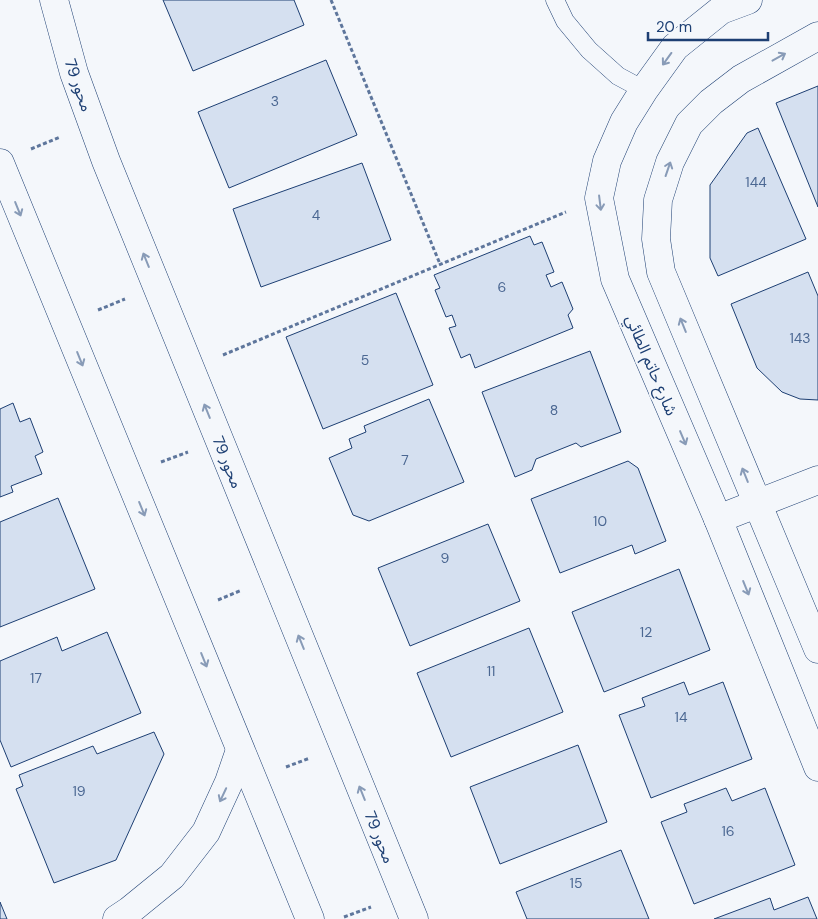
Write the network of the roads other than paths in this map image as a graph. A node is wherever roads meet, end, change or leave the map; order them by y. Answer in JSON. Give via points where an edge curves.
{"nodes":[{"id":1,"x":54,"y":0,"type":"edge"},
{"id":2,"x":554,"y":0,"type":"edge"},
{"id":3,"x":748,"y":0,"type":"edge"},
{"id":4,"x":818,"y":36,"type":"edge"},
{"id":5,"x":644,"y":90,"type":"junction"},
{"id":6,"x":0,"y":163,"type":"edge"},
{"id":7,"x":818,"y":480,"type":"edge"},
{"id":8,"x":757,"y":504,"type":"junction"},
{"id":9,"x":718,"y":519,"type":"junction"},
{"id":10,"x":818,"y":649,"type":"edge"},
{"id":11,"x":240,"y":750,"type":"junction"},
{"id":12,"x":818,"y":767,"type":"edge"},
{"id":13,"x":117,"y":919,"type":"edge"},
{"id":14,"x":310,"y":919,"type":"edge"},
{"id":15,"x":414,"y":919,"type":"edge"}],
"edges":[{"from":15,"to":1,"type":"street","name":"محور 79","one_way":true,"via":[[106,161],[74,72]]},
{"from":2,"to":5,"type":"lane","via":[[589,50],[618,76]]},
{"from":3,"to":5,"type":"street","name":"شارع حاتم الطائي","one_way":true,"via":[[721,10],[675,47]]},
{"from":8,"to":4,"type":"street","one_way":true,"via":[[661,272],[656,239],[658,200],[670,162],[689,124],[741,79]]},
{"from":5,"to":9,"type":"street","name":"شارع حاتم الطائي","one_way":true,"via":[[624,122],[607,161],[599,198],[615,279]]},
{"from":6,"to":11,"type":"street","one_way":true},
{"from":7,"to":8,"type":"street"},
{"from":8,"to":9,"type":"street"},
{"from":8,"to":10,"type":"street"},
{"from":9,"to":12,"type":"street","name":"شارع حاتم الطائي","one_way":true},
{"from":11,"to":13,"type":"street","one_way":true,"via":[[206,832],[172,876]]},
{"from":11,"to":14,"type":"street"}]}
